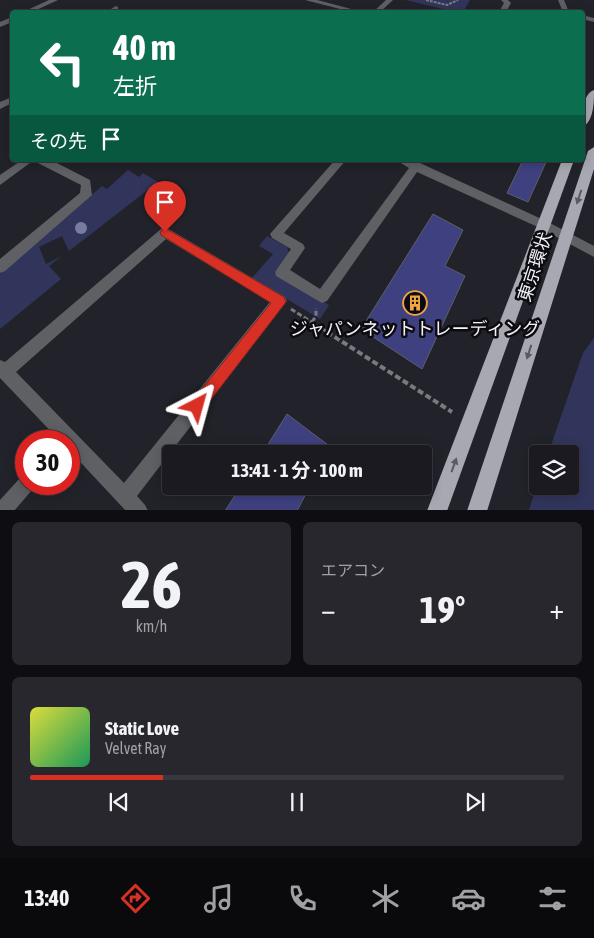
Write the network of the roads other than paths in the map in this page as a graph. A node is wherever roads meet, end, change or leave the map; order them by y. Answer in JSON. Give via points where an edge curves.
{"nodes":[{"id":1,"x":55,"y":0,"type":"edge"},
{"id":2,"x":308,"y":0,"type":"edge"},
{"id":3,"x":390,"y":0,"type":"edge"},
{"id":4,"x":504,"y":0,"type":"edge"},
{"id":5,"x":116,"y":8,"type":"dead end"},
{"id":6,"x":32,"y":10,"type":"edge"},
{"id":7,"x":112,"y":10,"type":"edge"},
{"id":8,"x":350,"y":10,"type":"edge"},
{"id":9,"x":378,"y":10,"type":"edge"},
{"id":10,"x":505,"y":10,"type":"edge"},
{"id":11,"x":594,"y":94,"type":"edge"},
{"id":12,"x":585,"y":116,"type":"edge"},
{"id":13,"x":594,"y":151,"type":"edge"},
{"id":14,"x":26,"y":162,"type":"edge"},
{"id":15,"x":46,"y":162,"type":"edge"},
{"id":16,"x":340,"y":162,"type":"edge"},
{"id":17,"x":406,"y":162,"type":"edge"},
{"id":18,"x":567,"y":162,"type":"edge"},
{"id":19,"x":416,"y":166,"type":"junction"},
{"id":20,"x":0,"y":181,"type":"edge"},
{"id":21,"x":544,"y":225,"type":"junction"},
{"id":22,"x":566,"y":238,"type":"junction"},
{"id":23,"x":594,"y":252,"type":"edge"},
{"id":24,"x":0,"y":267,"type":"edge"},
{"id":25,"x":2,"y":370,"type":"edge"},
{"id":26,"x":57,"y":430,"type":"edge"},
{"id":27,"x":80,"y":453,"type":"edge"},
{"id":28,"x":16,"y":495,"type":"edge"},
{"id":29,"x":125,"y":496,"type":"junction"},
{"id":30,"x":2,"y":510,"type":"edge"},
{"id":31,"x":139,"y":510,"type":"edge"},
{"id":32,"x":437,"y":510,"type":"edge"},
{"id":33,"x":477,"y":510,"type":"edge"}],
"edges":[{"from":1,"to":6,"type":"street"},
{"from":2,"to":8,"type":"street"},
{"from":3,"to":9,"type":"street"},
{"from":4,"to":10,"type":"street","via":[[508,3]]},
{"from":5,"to":7,"type":"lane"},
{"from":11,"to":12,"type":"highway"},
{"from":13,"to":22,"type":"highway","name":"東京環状","one_way":true},
{"from":14,"to":20,"type":"street"},
{"from":15,"to":24,"type":"street","via":[[86,183],[86,195]]},
{"from":16,"to":19,"type":"street","via":[[276,234],[299,248],[281,272],[322,297]]},
{"from":17,"to":19,"type":"street"},
{"from":18,"to":21,"type":"highway","name":"東京環状"},
{"from":19,"to":21,"type":"street"},
{"from":21,"to":22,"type":"street"},
{"from":32,"to":21,"type":"highway","name":"東京環状","one_way":true},
{"from":22,"to":23,"type":"street"},
{"from":22,"to":33,"type":"highway","name":"東京環状","one_way":true},
{"from":25,"to":26,"type":"street"},
{"from":25,"to":29,"type":"street","via":[[165,232],[280,302]]},
{"from":27,"to":29,"type":"street"},
{"from":28,"to":30,"type":"street"},
{"from":29,"to":31,"type":"street"}]}
